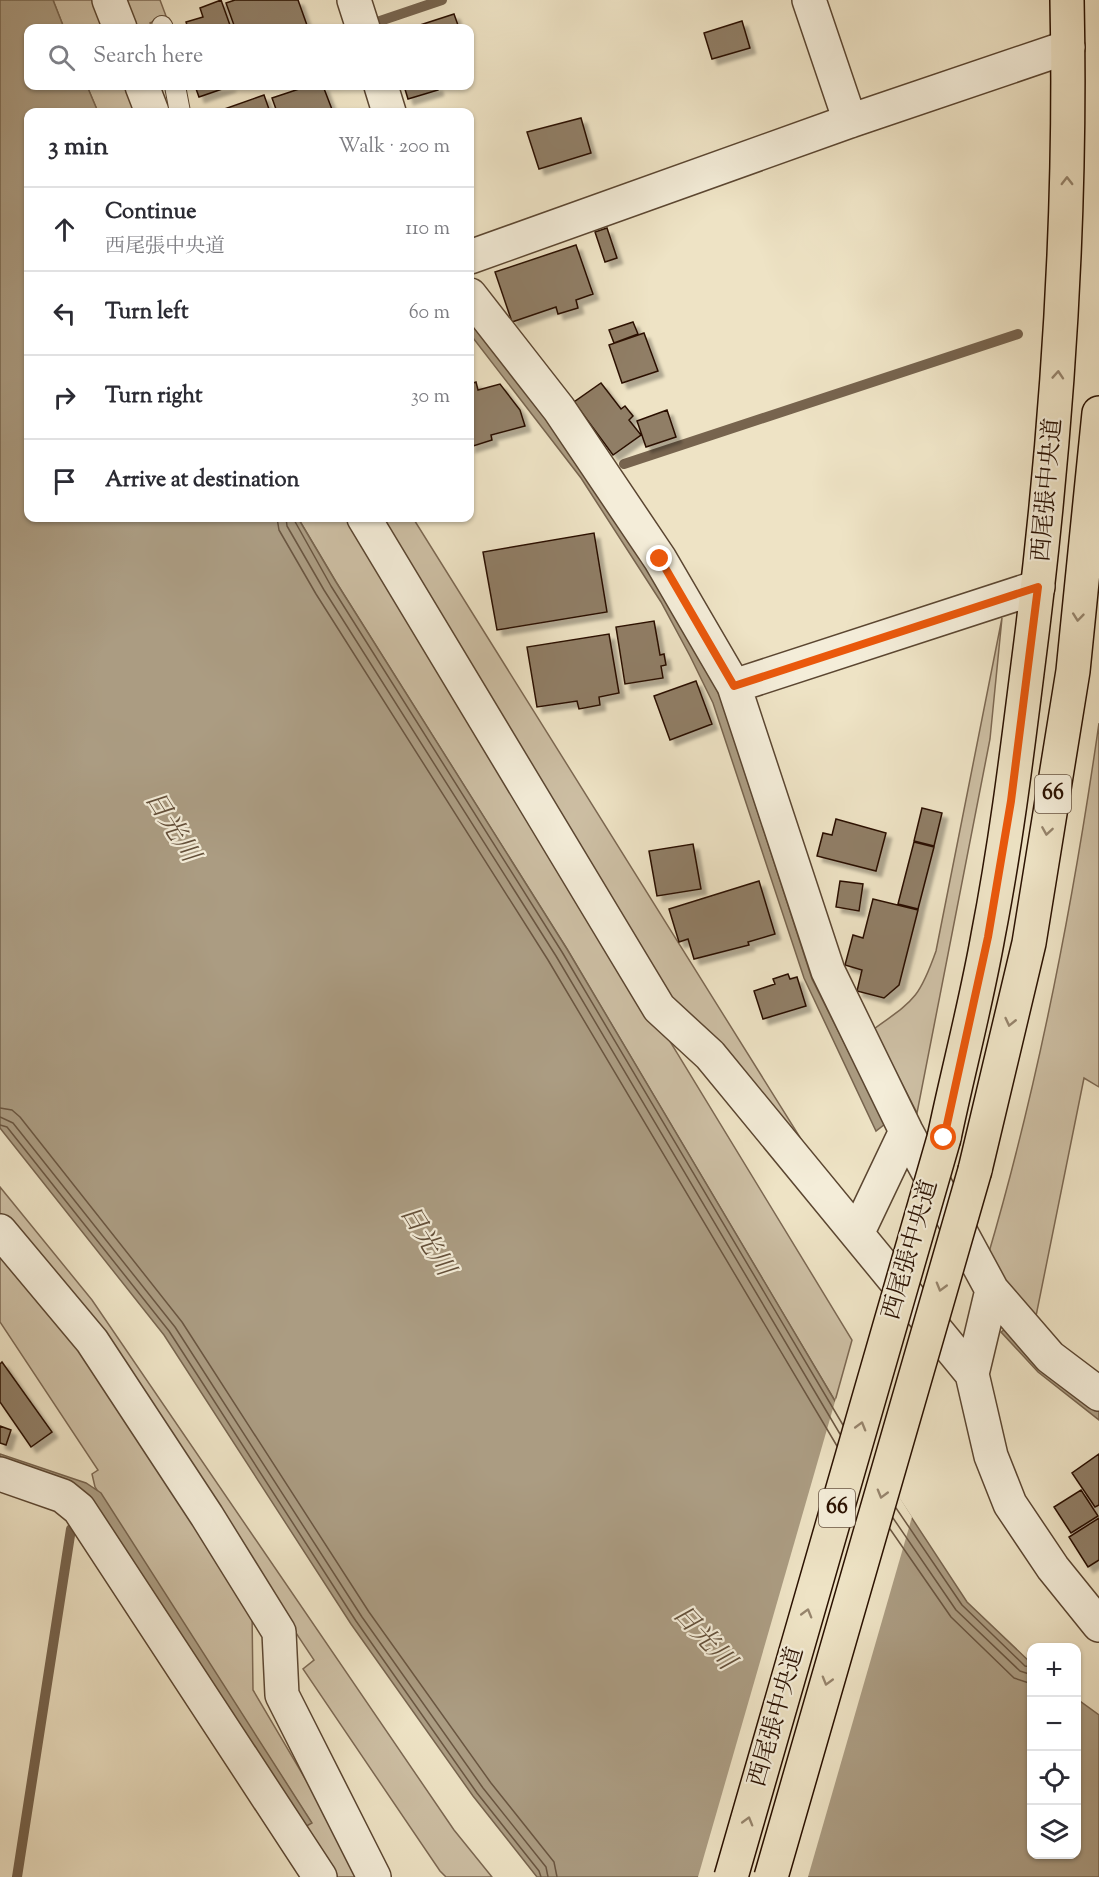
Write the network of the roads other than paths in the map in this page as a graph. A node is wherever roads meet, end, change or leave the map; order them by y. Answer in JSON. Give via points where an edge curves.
{"nodes":[{"id":1,"x":109,"y":0,"type":"edge"},
{"id":2,"x":354,"y":0,"type":"edge"},
{"id":3,"x":809,"y":0,"type":"edge"},
{"id":4,"x":1067,"y":0,"type":"edge"},
{"id":5,"x":118,"y":24,"type":"edge"},
{"id":6,"x":362,"y":24,"type":"edge"},
{"id":7,"x":1068,"y":46,"type":"junction"},
{"id":8,"x":144,"y":90,"type":"edge"},
{"id":9,"x":176,"y":90,"type":"edge"},
{"id":10,"x":382,"y":90,"type":"edge"},
{"id":11,"x":150,"y":108,"type":"edge"},
{"id":12,"x":179,"y":108,"type":"edge"},
{"id":13,"x":388,"y":108,"type":"edge"},
{"id":14,"x":849,"y":121,"type":"junction"},
{"id":15,"x":474,"y":256,"type":"edge"},
{"id":16,"x":474,"y":300,"type":"edge"},
{"id":17,"x":1099,"y":413,"type":"edge"},
{"id":18,"x":366,"y":522,"type":"edge"},
{"id":19,"x":1038,"y":587,"type":"junction"},
{"id":20,"x":734,"y":686,"type":"junction"},
{"id":21,"x":906,"y":1131,"type":"junction"},
{"id":22,"x":0,"y":1231,"type":"edge"},
{"id":23,"x":857,"y":1234,"type":"junction"},
{"id":24,"x":992,"y":1290,"type":"junction"},
{"id":25,"x":972,"y":1374,"type":"junction"},
{"id":26,"x":1099,"y":1394,"type":"edge"},
{"id":27,"x":0,"y":1474,"type":"edge"},
{"id":28,"x":1099,"y":1625,"type":"edge"},
{"id":29,"x":319,"y":1877,"type":"edge"},
{"id":30,"x":374,"y":1877,"type":"edge"},
{"id":31,"x":731,"y":1877,"type":"edge"},
{"id":32,"x":771,"y":1877,"type":"edge"}],
"edges":[{"from":1,"to":5,"type":"street"},
{"from":2,"to":6,"type":"street"},
{"from":3,"to":14,"type":"street"},
{"from":4,"to":7,"type":"main road","name":"西尾張中央道","number":"66"},
{"from":7,"to":14,"type":"street"},
{"from":19,"to":7,"type":"main road","name":"西尾張中央道","number":"66","one_way":true,"via":[[1062,317]]},
{"from":8,"to":11,"type":"street"},
{"from":9,"to":12,"type":"lane"},
{"from":10,"to":13,"type":"street"},
{"from":14,"to":15,"type":"street"},
{"from":16,"to":20,"type":"street","via":[[559,409],[660,559]]},
{"from":17,"to":32,"type":"main road","name":"西尾張中央道","number":"66","one_way":true,"bridge":true,"via":[[1073,671],[1029,943],[975,1170]]},
{"from":18,"to":23,"type":"street","via":[[659,1008],[710,1055]]},
{"from":19,"to":20,"type":"street"},
{"from":31,"to":19,"type":"main road","name":"西尾張中央道","number":"66","one_way":true,"bridge":true,"via":[[944,1138],[990,925],[1011,801]]},
{"from":20,"to":21,"type":"street","via":[[828,971]]},
{"from":21,"to":23,"type":"street"},
{"from":21,"to":24,"type":"street"},
{"from":22,"to":30,"type":"street","via":[[92,1341],[279,1632],[282,1695]]},
{"from":23,"to":25,"type":"street"},
{"from":24,"to":25,"type":"street"},
{"from":24,"to":26,"type":"street","via":[[1050,1358]]},
{"from":25,"to":28,"type":"street","via":[[991,1456],[1010,1504],[1053,1568]]},
{"from":27,"to":29,"type":"street","via":[[63,1496],[79,1509]]}]}
